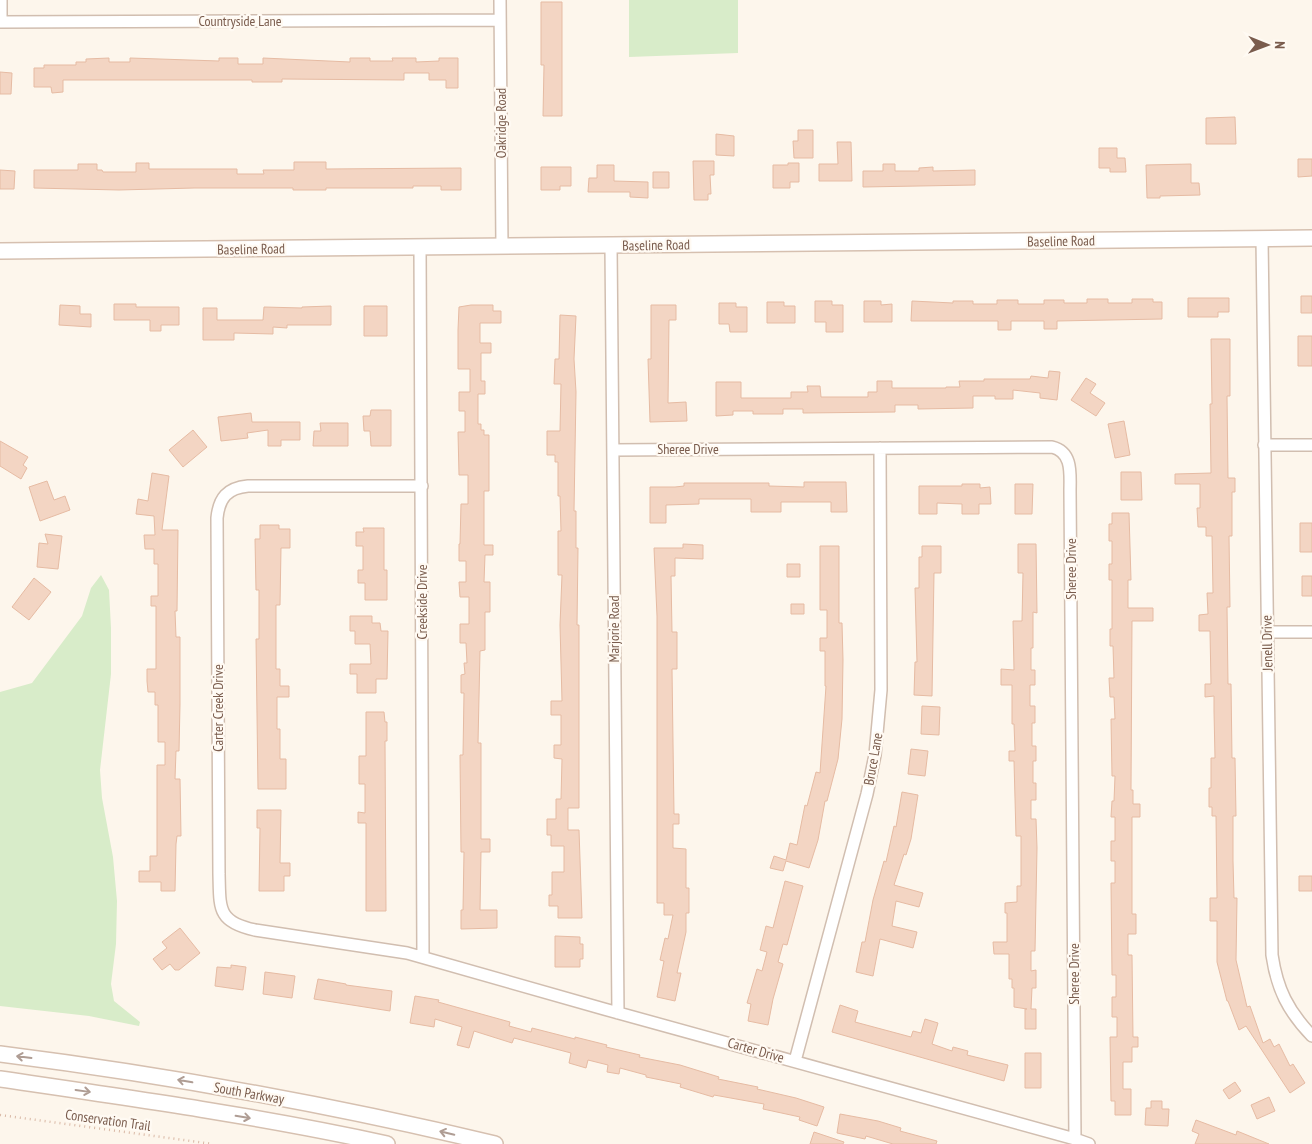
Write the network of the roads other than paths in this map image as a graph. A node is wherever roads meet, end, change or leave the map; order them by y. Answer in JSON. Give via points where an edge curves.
{"nodes":[{"id":1,"x":1,"y":0,"type":"edge"},
{"id":2,"x":500,"y":0,"type":"edge"},
{"id":3,"x":500,"y":20,"type":"junction"},
{"id":4,"x":1312,"y":238,"type":"edge"},
{"id":5,"x":1262,"y":239,"type":"junction"},
{"id":6,"x":611,"y":246,"type":"junction"},
{"id":7,"x":420,"y":247,"type":"junction"},
{"id":8,"x":502,"y":247,"type":"junction"},
{"id":9,"x":0,"y":251,"type":"edge"},
{"id":10,"x":1264,"y":445,"type":"junction"},
{"id":11,"x":1312,"y":445,"type":"edge"},
{"id":12,"x":880,"y":448,"type":"junction"},
{"id":13,"x":613,"y":450,"type":"junction"},
{"id":14,"x":422,"y":486,"type":"junction"},
{"id":15,"x":1267,"y":632,"type":"junction"},
{"id":16,"x":1312,"y":632,"type":"edge"},
{"id":17,"x":423,"y":957,"type":"junction"},
{"id":18,"x":618,"y":1013,"type":"junction"},
{"id":19,"x":1312,"y":1036,"type":"edge"},
{"id":20,"x":0,"y":1054,"type":"edge"},
{"id":21,"x":795,"y":1061,"type":"junction"},
{"id":22,"x":0,"y":1079,"type":"edge"},
{"id":23,"x":1075,"y":1139,"type":"junction"},
{"id":24,"x":387,"y":1144,"type":"edge"},
{"id":25,"x":495,"y":1144,"type":"edge"},
{"id":26,"x":1088,"y":1144,"type":"edge"}],
"edges":[{"from":1,"to":3,"type":"street","name":"Countryside Lane","via":[[1,22]]},
{"from":2,"to":3,"type":"street","name":"Oakridge Road"},
{"from":3,"to":8,"type":"street","name":"Oakridge Road"},
{"from":4,"to":5,"type":"street","name":"Baseline Road"},
{"from":5,"to":6,"type":"street","name":"Baseline Road"},
{"from":5,"to":10,"type":"street","name":"Jenell Drive"},
{"from":6,"to":8,"type":"street","name":"Baseline Road"},
{"from":6,"to":13,"type":"street","name":"Marjorie Road"},
{"from":7,"to":8,"type":"street","name":"Baseline Road"},
{"from":7,"to":9,"type":"street","name":"Baseline Road"},
{"from":7,"to":14,"type":"street","name":"Creekside Drive"},
{"from":10,"to":11,"type":"street"},
{"from":10,"to":15,"type":"street","name":"Jenell Drive"},
{"from":12,"to":13,"type":"street","name":"Sheree Drive"},
{"from":12,"to":21,"type":"street","name":"Bruce Lane","via":[[881,690],[875,755]]},
{"from":12,"to":23,"type":"street","name":"Sheree Drive","via":[[1052,447],[1062,451],[1069,461]]},
{"from":13,"to":18,"type":"street","name":"Marjorie Road"},
{"from":14,"to":17,"type":"street","name":"Creekside Drive"},
{"from":14,"to":17,"type":"street","name":"Carter Creek Drive","via":[[241,487],[222,498],[217,512],[217,528],[219,874],[222,909],[230,922],[246,928]]},
{"from":15,"to":16,"type":"street"},
{"from":15,"to":19,"type":"street","name":"Jenell Drive","via":[[1272,955],[1286,1003]]},
{"from":17,"to":18,"type":"street","name":"Carter Drive"},
{"from":18,"to":21,"type":"street","name":"Carter Drive"},
{"from":25,"to":20,"type":"street","name":"South Parkway","one_way":true,"via":[[147,1074]]},
{"from":21,"to":23,"type":"street","name":"Carter Drive"},
{"from":22,"to":24,"type":"street","name":"South Parkway","one_way":true,"via":[[133,1098]]},
{"from":23,"to":26,"type":"street","name":"Carter Drive"}]}
